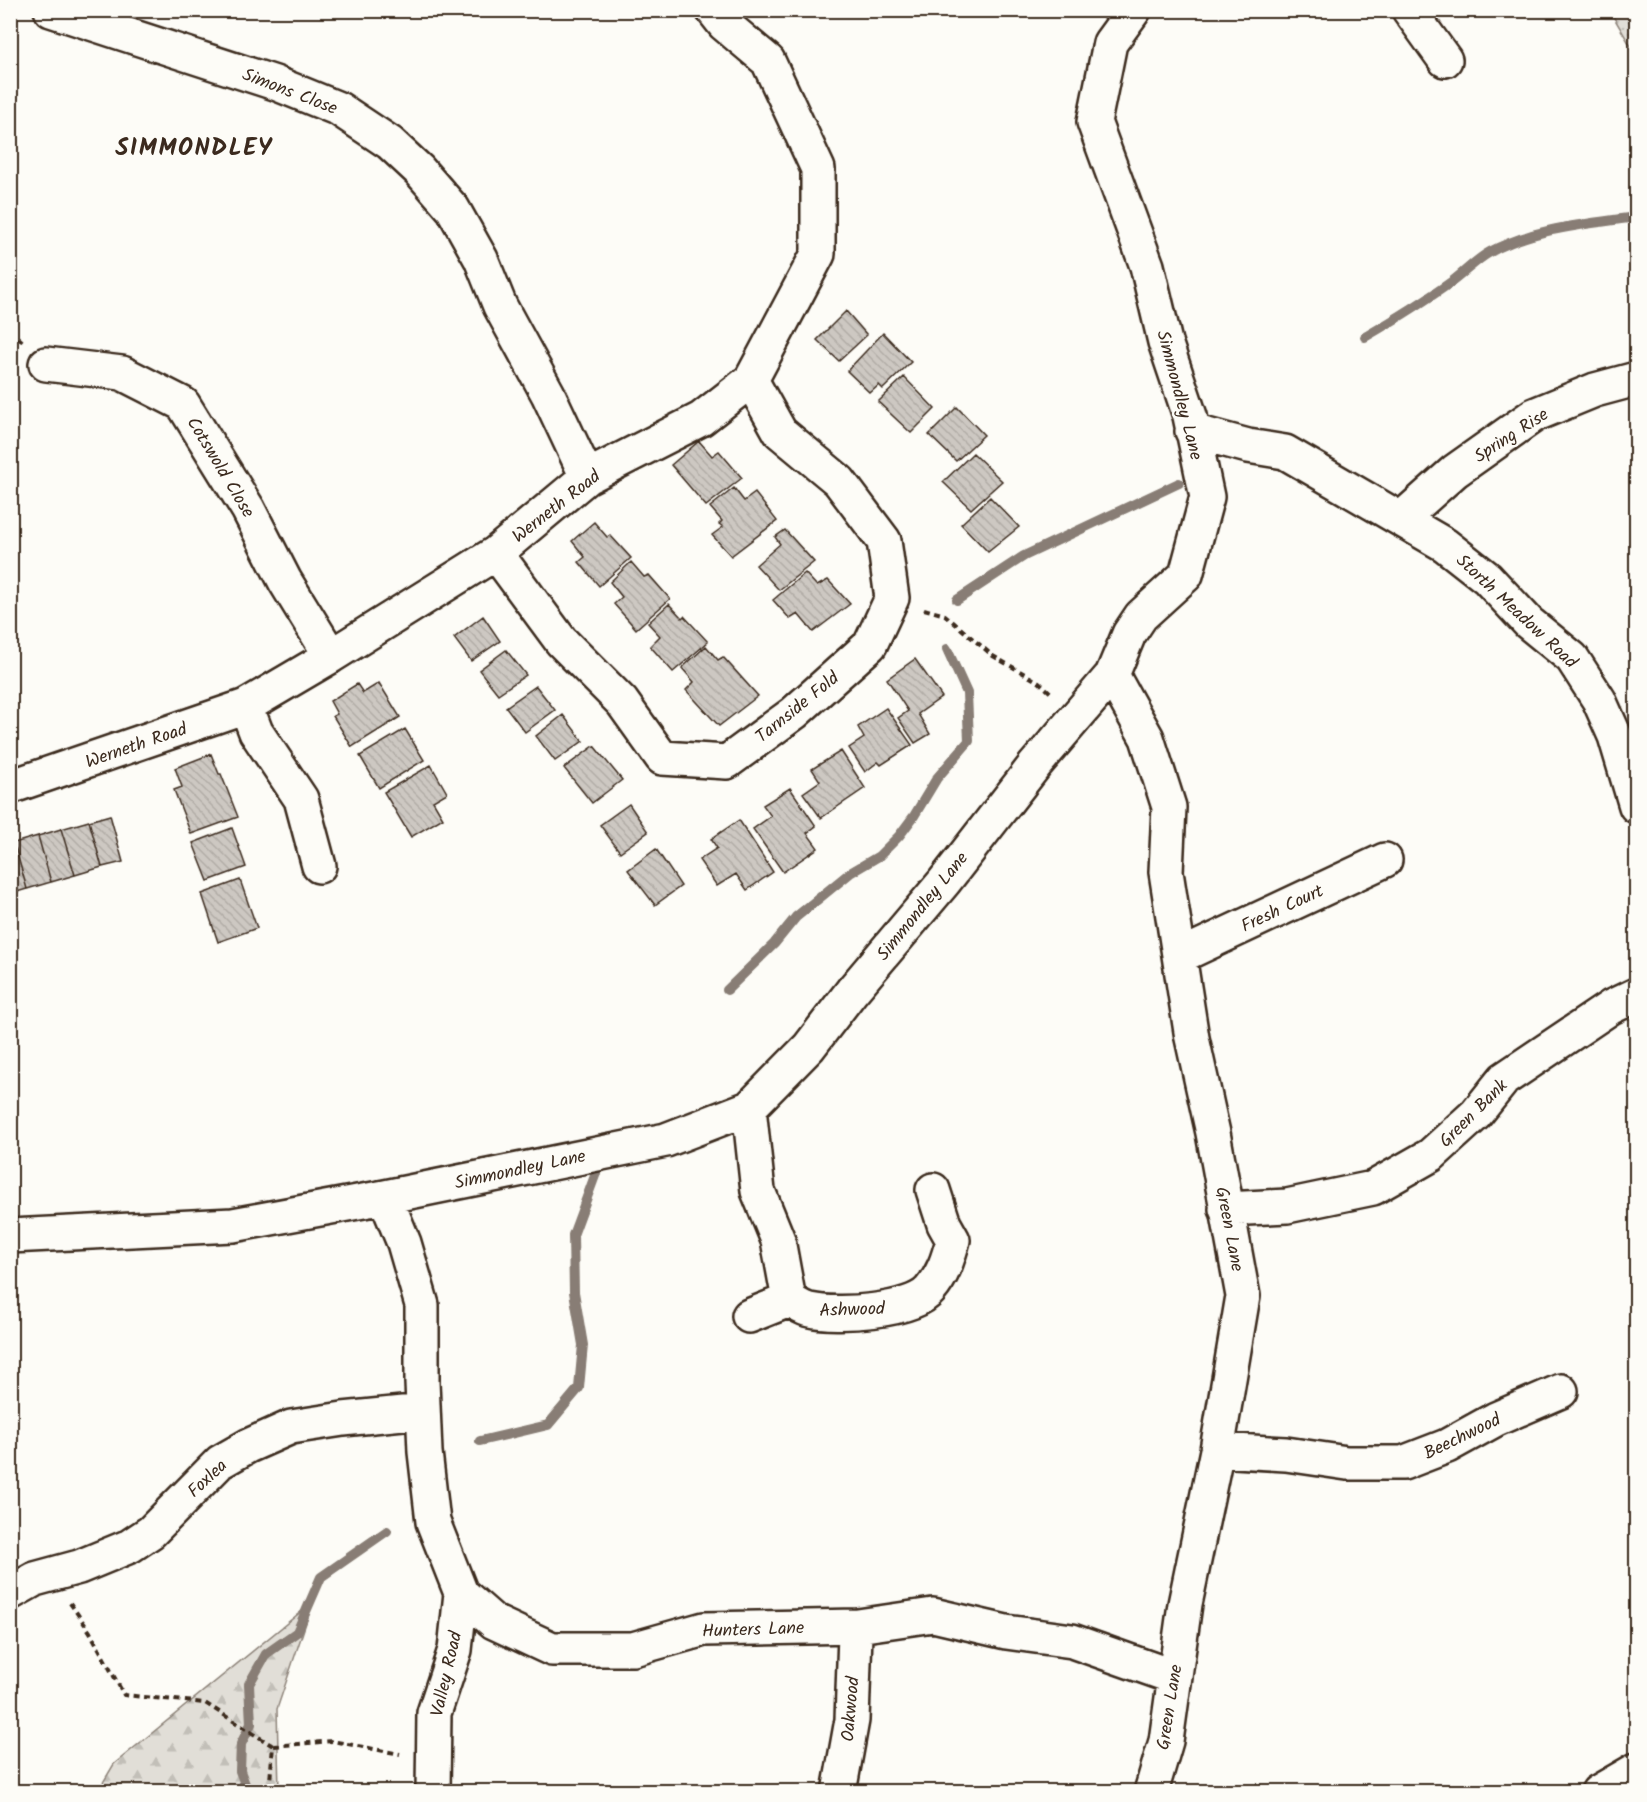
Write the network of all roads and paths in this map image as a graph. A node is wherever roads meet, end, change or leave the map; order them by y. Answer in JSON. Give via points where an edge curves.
{"nodes":[{"id":1,"x":51,"y":10,"type":"edge"},
{"id":2,"x":713,"y":10,"type":"edge"},
{"id":3,"x":1134,"y":10,"type":"edge"},
{"id":4,"x":1409,"y":10,"type":"edge"},
{"id":5,"x":1445,"y":60,"type":"dead end"},
{"id":6,"x":46,"y":364,"type":"dead end"},
{"id":7,"x":751,"y":380,"type":"junction"},
{"id":8,"x":1636,"y":380,"type":"edge"},
{"id":9,"x":1192,"y":431,"type":"junction"},
{"id":10,"x":587,"y":477,"type":"junction"},
{"id":11,"x":1401,"y":519,"type":"junction"},
{"id":12,"x":496,"y":553,"type":"junction"},
{"id":13,"x":891,"y":598,"type":"junction"},
{"id":14,"x":331,"y":656,"type":"junction"},
{"id":15,"x":1112,"y":675,"type":"junction"},
{"id":16,"x":246,"y":706,"type":"junction"},
{"id":17,"x":1076,"y":717,"type":"junction"},
{"id":18,"x":10,"y":787,"type":"edge"},
{"id":19,"x":1636,"y":806,"type":"edge"},
{"id":20,"x":1384,"y":860,"type":"dead end"},
{"id":21,"x":319,"y":866,"type":"dead end"},
{"id":22,"x":1180,"y":956,"type":"junction"},
{"id":23,"x":1636,"y":995,"type":"edge"},
{"id":24,"x":749,"y":1108,"type":"junction"},
{"id":25,"x":933,"y":1190,"type":"dead end"},
{"id":26,"x":385,"y":1197,"type":"junction"},
{"id":27,"x":1226,"y":1209,"type":"junction"},
{"id":28,"x":10,"y":1236,"type":"edge"},
{"id":29,"x":789,"y":1300,"type":"junction"},
{"id":30,"x":749,"y":1316,"type":"dead end"},
{"id":31,"x":1561,"y":1391,"type":"dead end"},
{"id":32,"x":423,"y":1412,"type":"junction"},
{"id":33,"x":1217,"y":1450,"type":"junction"},
{"id":34,"x":51,"y":1575,"type":"junction"},
{"id":35,"x":10,"y":1593,"type":"edge"},
{"id":36,"x":461,"y":1593,"type":"junction"},
{"id":37,"x":858,"y":1626,"type":"junction"},
{"id":38,"x":1174,"y":1677,"type":"junction"},
{"id":39,"x":273,"y":1746,"type":"junction"},
{"id":40,"x":433,"y":1753,"type":"junction"},
{"id":41,"x":1636,"y":1770,"type":"edge"},
{"id":42,"x":269,"y":1791,"type":"edge"},
{"id":43,"x":433,"y":1791,"type":"edge"},
{"id":44,"x":839,"y":1791,"type":"edge"},
{"id":45,"x":1151,"y":1791,"type":"edge"},
{"id":46,"x":1598,"y":1791,"type":"edge"}],
"edges":[{"from":1,"to":10,"type":"street","name":"Simons Close","via":[[275,83],[339,109],[390,143],[453,209]]},
{"from":2,"to":7,"type":"street","name":"Werneth Road","via":[[768,62],[818,169],[818,254]]},
{"from":3,"to":9,"type":"street","name":"Simmondley Lane","via":[[1110,43],[1094,122],[1148,266],[1165,342]]},
{"from":4,"to":5,"type":"street"},
{"from":6,"to":14,"type":"street","name":"Cotswold Close","via":[[122,373],[183,404]]},
{"from":7,"to":10,"type":"street","name":"Werneth Road","via":[[701,419]]},
{"from":7,"to":13,"type":"street","via":[[780,432],[839,481],[884,541]]},
{"from":8,"to":11,"type":"street","name":"Spring Rise","via":[[1595,390],[1534,415],[1455,471]]},
{"from":9,"to":11,"type":"street","name":"Storth Meadow Road","via":[[1285,452]]},
{"from":9,"to":15,"type":"street","name":"Simmondley Lane","via":[[1207,497],[1186,575],[1141,616]]},
{"from":10,"to":12,"type":"street","name":"Werneth Road"},
{"from":11,"to":19,"type":"street","name":"Storth Meadow Road","via":[[1446,545],[1487,578],[1529,623],[1572,658],[1599,700],[1615,736]]},
{"from":12,"to":13,"type":"street","name":"Tarnside Fold","via":[[561,641],[622,702],[662,758],[727,762],[794,713],[870,645]]},
{"from":12,"to":14,"type":"street","name":"Werneth Road"},
{"from":13,"to":17,"type":"path","via":[[945,615],[993,656],[1039,682]]},
{"from":14,"to":16,"type":"street","name":"Werneth Road"},
{"from":15,"to":17,"type":"street","name":"Simmondley Lane"},
{"from":15,"to":22,"type":"street","name":"Green Lane","via":[[1146,738],[1169,807],[1166,872]]},
{"from":16,"to":18,"type":"street","name":"Werneth Road"},
{"from":16,"to":21,"type":"street","via":[[256,732],[301,798]]},
{"from":17,"to":24,"type":"street","name":"Simmondley Lane","via":[[809,1047]]},
{"from":20,"to":22,"type":"street","name":"Fresh Court"},
{"from":22,"to":27,"type":"street","name":"Green Lane"},
{"from":23,"to":27,"type":"street","name":"Green Bank","via":[[1611,1007],[1504,1079],[1476,1114],[1431,1155],[1373,1188],[1287,1206]]},
{"from":24,"to":26,"type":"street","name":"Simmondley Lane","via":[[666,1140]]},
{"from":24,"to":29,"type":"street","via":[[758,1191],[778,1240]]},
{"from":25,"to":29,"type":"street","name":"Ashwood","via":[[952,1240],[946,1266],[929,1292],[904,1305],[875,1311],[808,1310]]},
{"from":26,"to":28,"type":"street","name":"Simmondley Lane","via":[[233,1225]]},
{"from":26,"to":32,"type":"street","name":"Hunters Lane","via":[[404,1243],[422,1305]]},
{"from":27,"to":33,"type":"street","name":"Green Lane","via":[[1243,1296]]},
{"from":29,"to":30,"type":"street"},
{"from":31,"to":33,"type":"street","name":"Beechwood","via":[[1403,1463],[1347,1463]]},
{"from":32,"to":34,"type":"street","name":"Foxlea","via":[[291,1427],[220,1462],[151,1532],[130,1546]]},
{"from":32,"to":36,"type":"street","name":"Hunters Lane","via":[[433,1522]]},
{"from":33,"to":38,"type":"street","name":"Green Lane"},
{"from":34,"to":35,"type":"street","name":"Foxlea"},
{"from":34,"to":39,"type":"path","via":[[90,1632],[124,1695],[205,1703]]},
{"from":36,"to":37,"type":"street","name":"Hunters Lane","via":[[495,1622],[552,1649],[633,1649],[704,1629]]},
{"from":36,"to":40,"type":"street","name":"Valley Road","via":[[455,1650],[434,1713]]},
{"from":37,"to":38,"type":"street","name":"Hunters Lane","via":[[933,1615],[1006,1632],[1072,1641]]},
{"from":37,"to":44,"type":"street","name":"Oakwood","via":[[852,1720]]},
{"from":38,"to":45,"type":"street","name":"Green Lane","via":[[1166,1740]]},
{"from":39,"to":40,"type":"path","via":[[332,1741],[397,1754]]},
{"from":39,"to":42,"type":"path"},
{"from":40,"to":43,"type":"street","name":"Valley Road"},
{"from":41,"to":46,"type":"street"}]}
